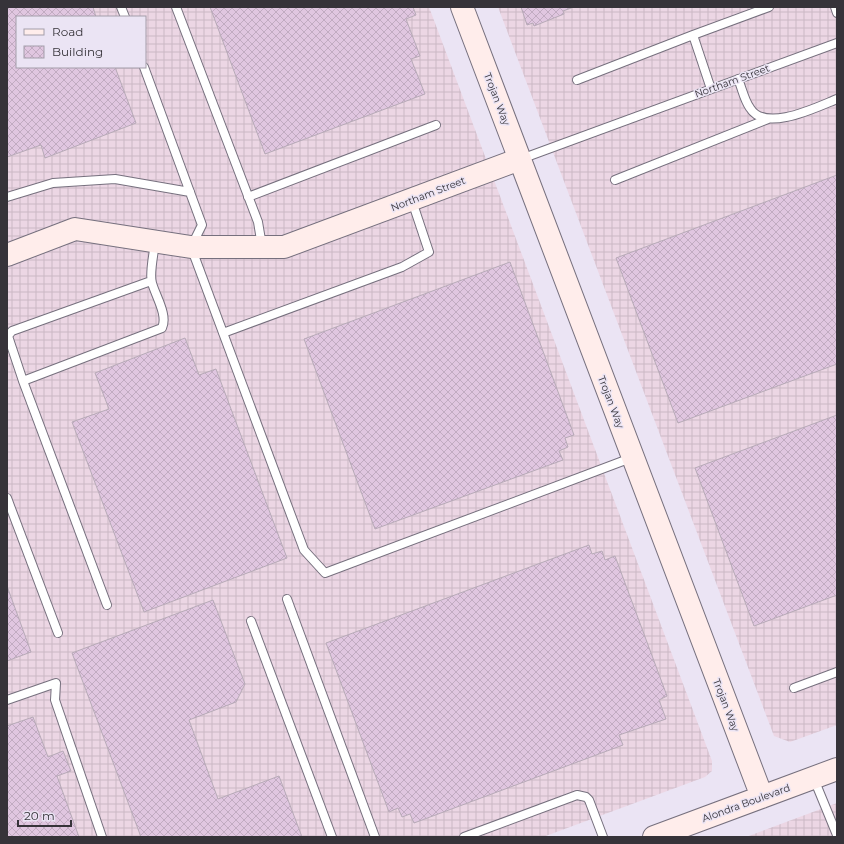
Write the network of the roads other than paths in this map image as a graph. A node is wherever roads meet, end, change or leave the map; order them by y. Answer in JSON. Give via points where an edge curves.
{"nodes":[{"id":1,"x":176,"y":7,"type":"edge"},
{"id":2,"x":462,"y":7,"type":"edge"},
{"id":3,"x":769,"y":7,"type":"edge"},
{"id":4,"x":835,"y":7,"type":"edge"},
{"id":5,"x":837,"y":13,"type":"edge"},
{"id":6,"x":693,"y":35,"type":"junction"},
{"id":7,"x":837,"y":43,"type":"edge"},
{"id":8,"x":144,"y":68,"type":"edge"},
{"id":9,"x":738,"y":79,"type":"junction"},
{"id":10,"x":578,"y":80,"type":"dead end"},
{"id":11,"x":711,"y":89,"type":"junction"},
{"id":12,"x":837,"y":99,"type":"edge"},
{"id":13,"x":768,"y":119,"type":"junction"},
{"id":14,"x":436,"y":125,"type":"dead end"},
{"id":15,"x":520,"y":159,"type":"junction"},
{"id":16,"x":615,"y":180,"type":"dead end"},
{"id":17,"x":190,"y":192,"type":"junction"},
{"id":18,"x":7,"y":197,"type":"edge"},
{"id":19,"x":248,"y":197,"type":"junction"},
{"id":20,"x":412,"y":200,"type":"junction"},
{"id":21,"x":155,"y":241,"type":"junction"},
{"id":22,"x":191,"y":247,"type":"junction"},
{"id":23,"x":262,"y":247,"type":"junction"},
{"id":24,"x":7,"y":255,"type":"edge"},
{"id":25,"x":151,"y":281,"type":"junction"},
{"id":26,"x":223,"y":333,"type":"junction"},
{"id":27,"x":23,"y":380,"type":"junction"},
{"id":28,"x":632,"y":457,"type":"junction"},
{"id":29,"x":7,"y":498,"type":"edge"},
{"id":30,"x":286,"y":599,"type":"dead end"},
{"id":31,"x":107,"y":605,"type":"dead end"},
{"id":32,"x":251,"y":622,"type":"dead end"},
{"id":33,"x":58,"y":634,"type":"dead end"},
{"id":34,"x":837,"y":672,"type":"edge"},
{"id":35,"x":794,"y":688,"type":"dead end"},
{"id":36,"x":7,"y":700,"type":"edge"},
{"id":37,"x":837,"y":769,"type":"edge"},
{"id":38,"x":813,"y":778,"type":"junction"},
{"id":39,"x":762,"y":797,"type":"junction"},
{"id":40,"x":837,"y":835,"type":"edge"},
{"id":41,"x":102,"y":837,"type":"edge"},
{"id":42,"x":332,"y":837,"type":"edge"},
{"id":43,"x":375,"y":837,"type":"edge"},
{"id":44,"x":464,"y":837,"type":"edge"},
{"id":45,"x":602,"y":837,"type":"edge"},
{"id":46,"x":654,"y":837,"type":"edge"}],
"edges":[{"from":1,"to":19,"type":"lane"},
{"from":2,"to":15,"type":"street","name":"Trojan Way"},
{"from":3,"to":6,"type":"lane"},
{"from":4,"to":5,"type":"lane"},
{"from":6,"to":10,"type":"lane"},
{"from":6,"to":11,"type":"lane"},
{"from":7,"to":9,"type":"lane","name":"Northam Street"},
{"from":8,"to":17,"type":"lane"},
{"from":9,"to":11,"type":"lane","name":"Northam Street"},
{"from":9,"to":13,"type":"lane","via":[[750,109]]},
{"from":11,"to":15,"type":"lane","name":"Northam Street"},
{"from":12,"to":13,"type":"lane","via":[[794,116]]},
{"from":13,"to":16,"type":"lane"},
{"from":14,"to":19,"type":"lane"},
{"from":15,"to":20,"type":"street","name":"Northam Street"},
{"from":15,"to":28,"type":"street","name":"Trojan Way"},
{"from":17,"to":18,"type":"lane","via":[[115,179],[53,183]]},
{"from":17,"to":22,"type":"lane","via":[[202,225]]},
{"from":19,"to":23,"type":"lane","via":[[258,222]]},
{"from":20,"to":23,"type":"street","name":"Northam Street","via":[[284,247]]},
{"from":20,"to":26,"type":"lane","via":[[429,252],[402,267]]},
{"from":21,"to":22,"type":"street","name":"Northam Street"},
{"from":21,"to":24,"type":"street","name":"Northam Street","via":[[75,229]]},
{"from":21,"to":25,"type":"lane"},
{"from":22,"to":23,"type":"street","name":"Northam Street"},
{"from":22,"to":26,"type":"lane"},
{"from":25,"to":27,"type":"lane","via":[[163,315],[162,328]]},
{"from":25,"to":27,"type":"lane","via":[[12,331],[8,336]]},
{"from":26,"to":28,"type":"lane","via":[[304,550],[325,573]]},
{"from":27,"to":31,"type":"lane"},
{"from":28,"to":39,"type":"street","name":"Trojan Way"},
{"from":29,"to":33,"type":"lane"},
{"from":30,"to":43,"type":"lane"},
{"from":32,"to":42,"type":"lane"},
{"from":34,"to":35,"type":"lane"},
{"from":36,"to":41,"type":"lane","via":[[56,683],[55,700]]},
{"from":37,"to":38,"type":"street","name":"Alondra Boulevard"},
{"from":38,"to":39,"type":"street","name":"Alondra Boulevard"},
{"from":38,"to":40,"type":"lane"},
{"from":39,"to":46,"type":"street","name":"Alondra Boulevard"},
{"from":44,"to":45,"type":"lane","via":[[577,795],[589,800]]}]}
